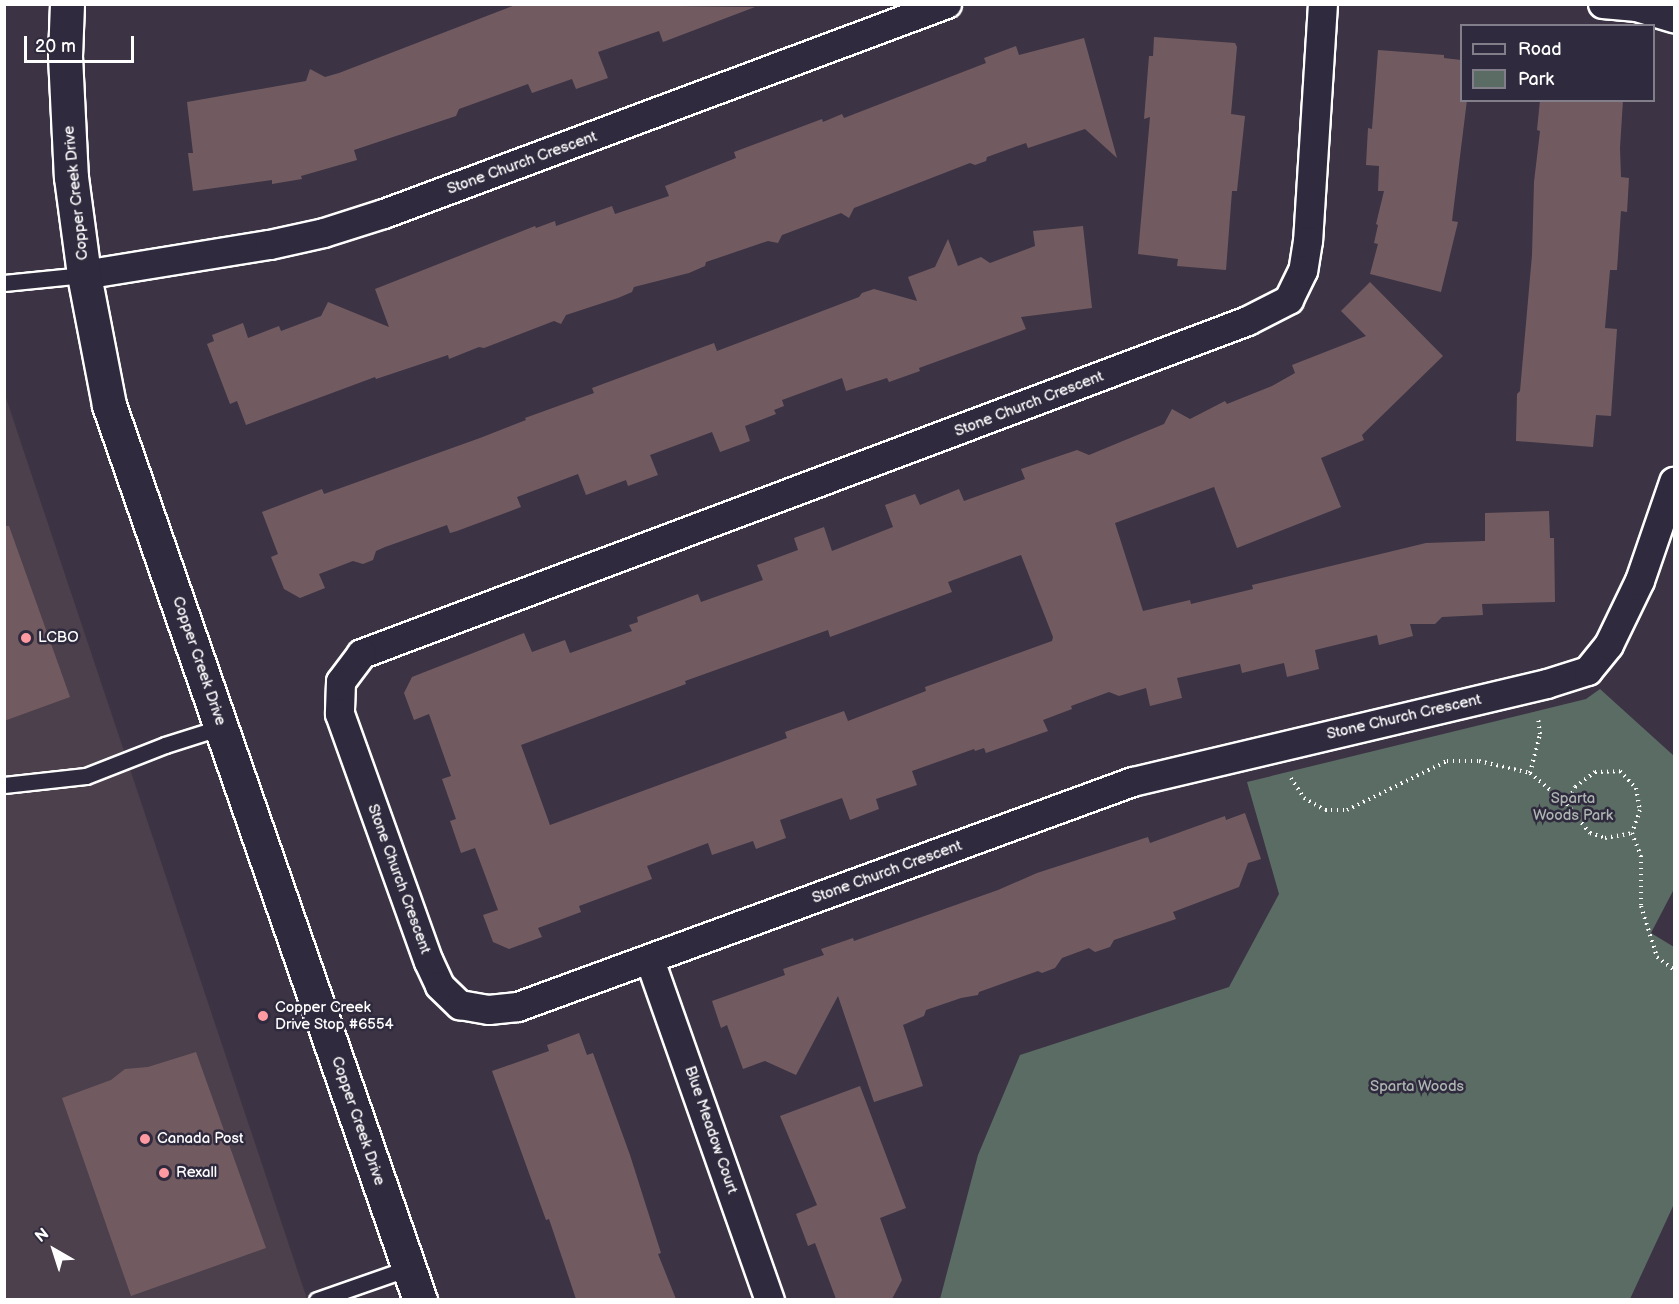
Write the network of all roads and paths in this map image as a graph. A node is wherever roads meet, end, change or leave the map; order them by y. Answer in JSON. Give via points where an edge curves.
{"nodes":[{"id":1,"x":67,"y":4,"type":"edge"},
{"id":2,"x":947,"y":4,"type":"edge"},
{"id":3,"x":1323,"y":4,"type":"edge"},
{"id":4,"x":1602,"y":4,"type":"edge"},
{"id":5,"x":1674,"y":18,"type":"edge"},
{"id":6,"x":84,"y":275,"type":"junction"},
{"id":7,"x":4,"y":283,"type":"edge"},
{"id":8,"x":1674,"y":482,"type":"edge"},
{"id":9,"x":1538,"y":716,"type":"dead end"},
{"id":10,"x":222,"y":728,"type":"junction"},
{"id":11,"x":1530,"y":773,"type":"junction"},
{"id":12,"x":1289,"y":775,"type":"dead end"},
{"id":13,"x":4,"y":785,"type":"edge"},
{"id":14,"x":1567,"y":804,"type":"junction"},
{"id":15,"x":1632,"y":833,"type":"junction"},
{"id":16,"x":650,"y":960,"type":"junction"},
{"id":17,"x":1674,"y":970,"type":"edge"},
{"id":18,"x":409,"y":1268,"type":"junction"},
{"id":19,"x":316,"y":1299,"type":"edge"},
{"id":20,"x":420,"y":1299,"type":"edge"},
{"id":21,"x":770,"y":1299,"type":"edge"}],
"edges":[{"from":1,"to":6,"type":"street","name":"Copper Creek Drive","via":[[65,56],[71,177]]},
{"from":2,"to":6,"type":"street","name":"Stone Church Crescent","via":[[324,233]]},
{"from":3,"to":16,"type":"street","name":"Stone Church Crescent","via":[[1308,241],[1303,271],[1289,300],[1237,325],[362,654],[341,682],[340,714],[429,962],[440,986],[460,1005],[489,1010],[518,1007]]},
{"from":4,"to":5,"type":"street","via":[[1637,7]]},
{"from":6,"to":7,"type":"lane"},
{"from":6,"to":10,"type":"street","name":"Copper Creek Drive","via":[[109,405]]},
{"from":8,"to":16,"type":"street","name":"Stone Church Crescent","via":[[1640,581],[1609,645],[1588,670],[1547,684],[1133,782]]},
{"from":9,"to":11,"type":"path","via":[[1540,734]]},
{"from":10,"to":13,"type":"lane","via":[[165,745],[87,776]]},
{"from":10,"to":18,"type":"street","name":"Copper Creek Drive"},
{"from":11,"to":12,"type":"path","via":[[1479,761],[1447,761],[1347,810],[1325,810],[1304,798]]},
{"from":11,"to":14,"type":"path"},
{"from":14,"to":15,"type":"path","via":[[1590,833],[1605,838]]},
{"from":14,"to":15,"type":"path","via":[[1575,786],[1595,772],[1620,771],[1636,788],[1640,810]]},
{"from":15,"to":17,"type":"path","via":[[1641,856],[1641,906],[1657,957]]},
{"from":16,"to":21,"type":"street","name":"Blue Meadow Court"},
{"from":18,"to":19,"type":"lane"},
{"from":18,"to":20,"type":"street","name":"Copper Creek Drive"}]}
